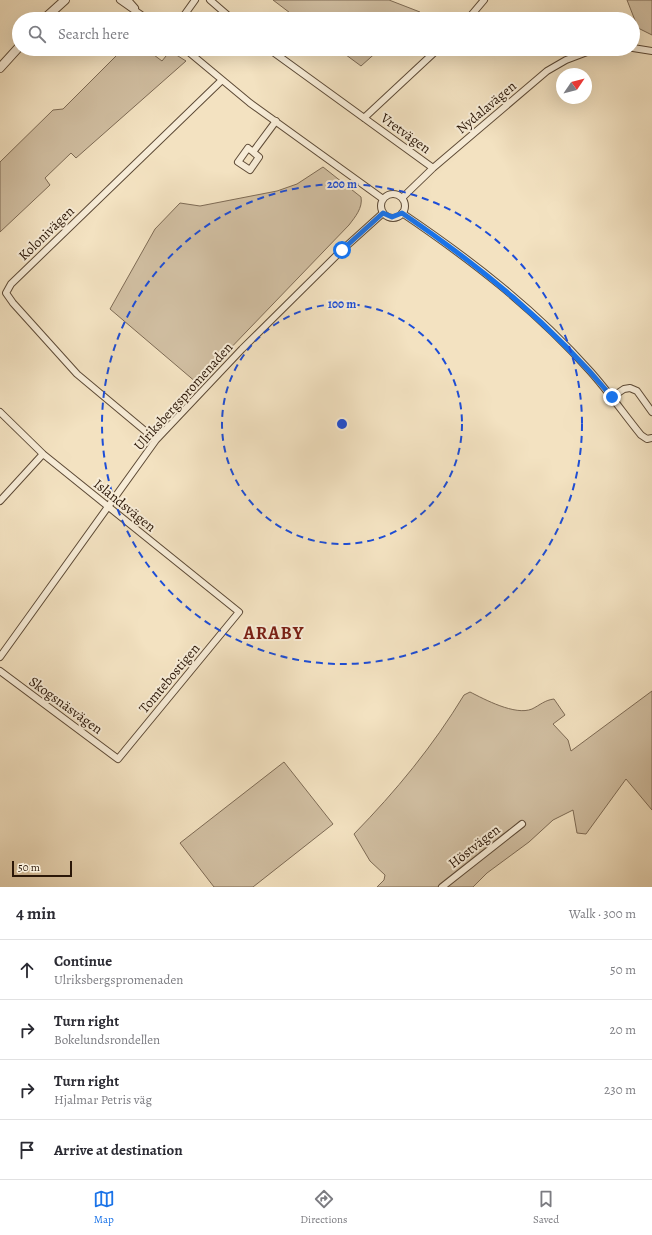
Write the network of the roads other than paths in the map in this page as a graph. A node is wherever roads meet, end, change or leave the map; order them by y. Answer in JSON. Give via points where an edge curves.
{"nodes":[{"id":1,"x":57,"y":0,"type":"edge"},
{"id":2,"x":65,"y":0,"type":"edge"},
{"id":3,"x":120,"y":0,"type":"edge"},
{"id":4,"x":128,"y":0,"type":"edge"},
{"id":5,"x":195,"y":0,"type":"edge"},
{"id":6,"x":210,"y":0,"type":"edge"},
{"id":7,"x":484,"y":0,"type":"edge"},
{"id":8,"x":50,"y":12,"type":"edge"},
{"id":9,"x":52,"y":12,"type":"edge"},
{"id":10,"x":137,"y":12,"type":"edge"},
{"id":11,"x":138,"y":12,"type":"edge"},
{"id":12,"x":186,"y":12,"type":"edge"},
{"id":13,"x":224,"y":12,"type":"edge"},
{"id":14,"x":474,"y":12,"type":"edge"},
{"id":15,"x":640,"y":49,"type":"edge"},
{"id":16,"x":652,"y":51,"type":"edge"},
{"id":17,"x":12,"y":55,"type":"edge"},
{"id":18,"x":193,"y":56,"type":"edge"},
{"id":19,"x":279,"y":56,"type":"edge"},
{"id":20,"x":430,"y":56,"type":"edge"},
{"id":21,"x":577,"y":56,"type":"edge"},
{"id":22,"x":0,"y":68,"type":"edge"},
{"id":23,"x":222,"y":80,"type":"junction"},
{"id":24,"x":364,"y":118,"type":"junction"},
{"id":25,"x":276,"y":122,"type":"junction"},
{"id":26,"x":253,"y":152,"type":"dead end"},
{"id":27,"x":433,"y":168,"type":"junction"},
{"id":28,"x":402,"y":198,"type":"junction"},
{"id":29,"x":383,"y":199,"type":"junction"},
{"id":30,"x":383,"y":213,"type":"junction"},
{"id":31,"x":402,"y":213,"type":"junction"},
{"id":32,"x":612,"y":397,"type":"junction"},
{"id":33,"x":0,"y":412,"type":"edge"},
{"id":34,"x":652,"y":412,"type":"edge"},
{"id":35,"x":652,"y":438,"type":"edge"},
{"id":36,"x":156,"y":440,"type":"junction"},
{"id":37,"x":43,"y":454,"type":"junction"},
{"id":38,"x":0,"y":501,"type":"edge"},
{"id":39,"x":107,"y":506,"type":"junction"},
{"id":40,"x":239,"y":612,"type":"joint"},
{"id":41,"x":0,"y":657,"type":"edge"},
{"id":42,"x":0,"y":671,"type":"edge"},
{"id":43,"x":118,"y":759,"type":"joint"},
{"id":44,"x":522,"y":824,"type":"dead end"},
{"id":45,"x":442,"y":887,"type":"edge"}],
"edges":[{"from":1,"to":8,"type":"street"},
{"from":2,"to":9,"type":"street"},
{"from":3,"to":10,"type":"street"},
{"from":4,"to":11,"type":"street"},
{"from":5,"to":12,"type":"street"},
{"from":6,"to":13,"type":"street"},
{"from":7,"to":14,"type":"street"},
{"from":15,"to":16,"type":"street"},
{"from":17,"to":22,"type":"street"},
{"from":18,"to":23,"type":"street"},
{"from":19,"to":24,"type":"street","name":"Vretvägen"},
{"from":20,"to":24,"type":"street","name":"Vretvägen"},
{"from":21,"to":27,"type":"street","name":"Nydalavägen","via":[[547,71]]},
{"from":23,"to":25,"type":"street"},
{"from":23,"to":36,"type":"street","name":"Kolonivägen","via":[[11,284],[6,293],[77,374]]},
{"from":24,"to":27,"type":"street","name":"Vretvägen"},
{"from":25,"to":26,"type":"street"},
{"from":25,"to":29,"type":"street"},
{"from":27,"to":28,"type":"street","name":"Nydalavägen"},
{"from":28,"to":29,"type":"street","via":[[392,194]]},
{"from":28,"to":31,"type":"street"},
{"from":29,"to":30,"type":"street"},
{"from":30,"to":31,"type":"street","via":[[392,217]]},
{"from":30,"to":36,"type":"street","name":"Ulriksbergspromenaden","via":[[237,354]]},
{"from":31,"to":32,"type":"street","via":[[504,287],[559,338]]},
{"from":32,"to":34,"type":"street","via":[[630,388],[637,391]]},
{"from":32,"to":35,"type":"street","via":[[641,435],[646,439]]},
{"from":33,"to":37,"type":"street","name":"Islandsvägen"},
{"from":36,"to":39,"type":"street","name":"Ulriksbergspromenaden"},
{"from":37,"to":38,"type":"street"},
{"from":37,"to":39,"type":"street","name":"Islandsvägen"},
{"from":39,"to":40,"type":"street","name":"Islandsvägen"},
{"from":39,"to":41,"type":"street","name":"Ulriksbergspromenaden"},
{"from":40,"to":43,"type":"street","name":"Tomtebostigen"},
{"from":42,"to":43,"type":"street","name":"Skogsnäsvägen"},
{"from":44,"to":45,"type":"street","name":"Höstvägen"}]}
